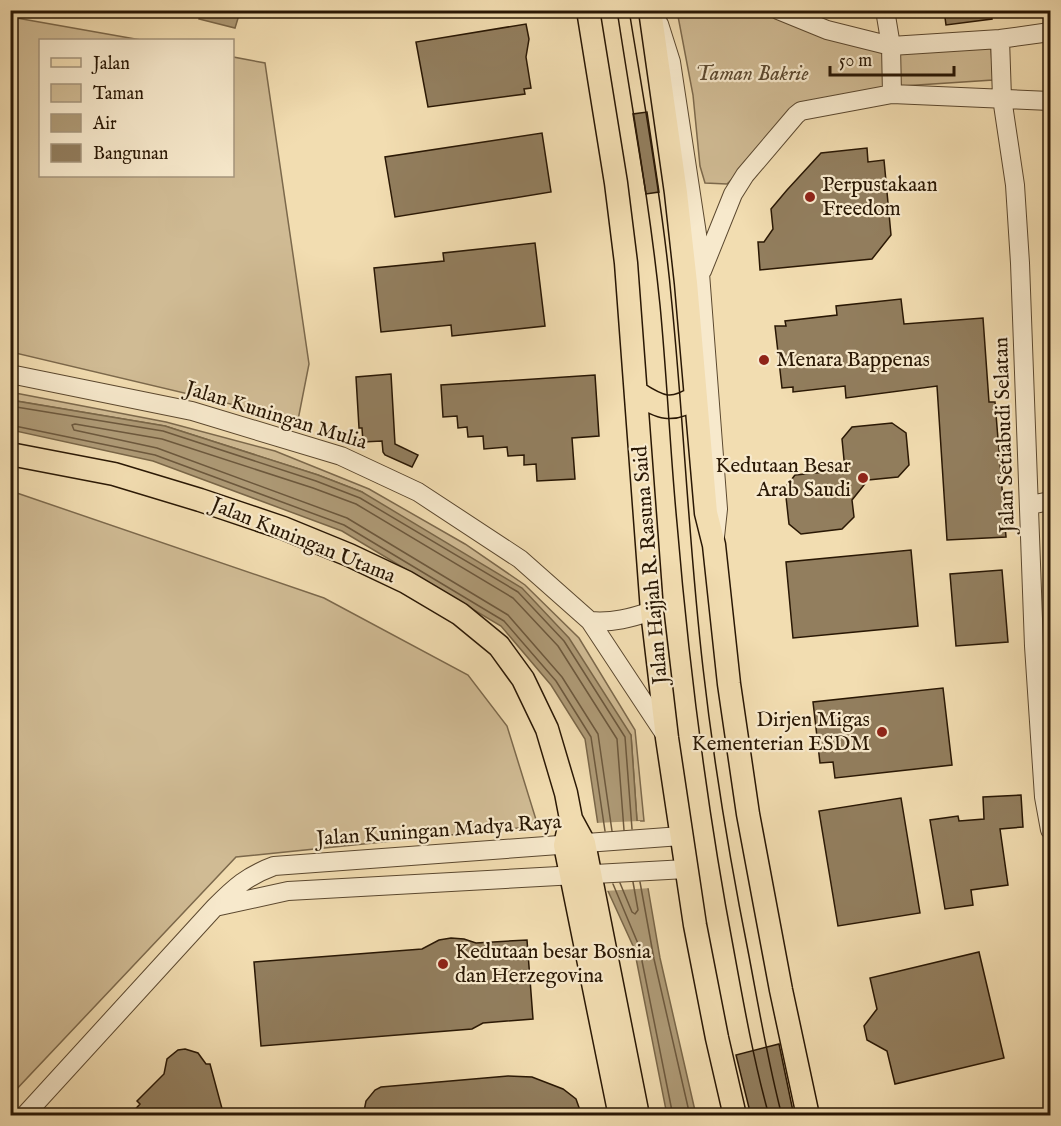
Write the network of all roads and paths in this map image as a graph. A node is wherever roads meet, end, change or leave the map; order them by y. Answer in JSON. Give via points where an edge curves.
{"nodes":[{"id":1,"x":588,"y":10,"type":"edge"},
{"id":2,"x":651,"y":10,"type":"edge"},
{"id":3,"x":655,"y":10,"type":"edge"},
{"id":4,"x":778,"y":10,"type":"edge"},
{"id":5,"x":885,"y":10,"type":"edge"},
{"id":6,"x":1050,"y":32,"type":"edge"},
{"id":7,"x":1000,"y":39,"type":"junction"},
{"id":8,"x":891,"y":46,"type":"junction"},
{"id":9,"x":892,"y":94,"type":"junction"},
{"id":10,"x":1002,"y":98,"type":"junction"},
{"id":11,"x":1050,"y":101,"type":"edge"},
{"id":12,"x":700,"y":277,"type":"junction"},
{"id":13,"x":10,"y":374,"type":"edge"},
{"id":14,"x":637,"y":393,"type":"junction"},
{"id":15,"x":697,"y":408,"type":"junction"},
{"id":16,"x":640,"y":435,"type":"junction"},
{"id":17,"x":10,"y":453,"type":"edge"},
{"id":18,"x":1050,"y":501,"type":"edge"},
{"id":19,"x":1030,"y":505,"type":"junction"},
{"id":20,"x":714,"y":545,"type":"junction"},
{"id":21,"x":652,"y":611,"type":"junction"},
{"id":22,"x":590,"y":621,"type":"junction"},
{"id":23,"x":1042,"y":646,"type":"edge"},
{"id":24,"x":667,"y":738,"type":"junction"},
{"id":25,"x":1050,"y":830,"type":"edge"},
{"id":26,"x":681,"y":836,"type":"junction"},
{"id":27,"x":581,"y":844,"type":"junction"},
{"id":28,"x":686,"y":870,"type":"junction"},
{"id":29,"x":587,"y":875,"type":"junction"},
{"id":30,"x":215,"y":907,"type":"junction"},
{"id":31,"x":24,"y":1116,"type":"edge"},
{"id":32,"x":620,"y":1116,"type":"edge"},
{"id":33,"x":638,"y":1116,"type":"edge"},
{"id":34,"x":735,"y":1116,"type":"edge"},
{"id":35,"x":808,"y":1116,"type":"edge"}],
"edges":[{"from":1,"to":14,"type":"main road","name":"Jalan Hajjah R. Rasuna Said","via":[[624,243]]},
{"from":2,"to":15,"type":"main road","via":[[678,204]]},
{"from":3,"to":12,"type":"street","via":[[672,70]]},
{"from":4,"to":8,"type":"street","via":[[827,30]]},
{"from":5,"to":8,"type":"street"},
{"from":6,"to":7,"type":"street"},
{"from":7,"to":8,"type":"street"},
{"from":7,"to":10,"type":"street","name":"Jalan Setiabudi Selatan"},
{"from":8,"to":9,"type":"street"},
{"from":9,"to":10,"type":"street"},
{"from":9,"to":12,"type":"street","via":[[806,109],[796,115],[733,194]]},
{"from":10,"to":11,"type":"street"},
{"from":10,"to":19,"type":"street","name":"Jalan Setiabudi Selatan","via":[[1015,185]]},
{"from":12,"to":20,"type":"street","via":[[718,509]]},
{"from":13,"to":22,"type":"street","name":"Jalan Kuningan Mulia","via":[[192,411],[341,456],[418,492],[470,525],[520,559]]},
{"from":14,"to":15,"type":"main road","via":[[659,406]]},
{"from":14,"to":16,"type":"main road","name":"Jalan Hajjah R. Rasuna Said"},
{"from":15,"to":16,"type":"main road","via":[[688,416],[656,424]]},
{"from":15,"to":20,"type":"main road","via":[[706,513]]},
{"from":16,"to":21,"type":"main road","name":"Jalan Hajjah R. Rasuna Said"},
{"from":17,"to":27,"type":"main road","name":"Jalan Kuningan Utama","via":[[114,474],[283,528],[406,582],[460,614],[500,646],[523,679],[547,729]]},
{"from":18,"to":19,"type":"street"},
{"from":19,"to":23,"type":"street","name":"Jalan Setiabudi Selatan"},
{"from":20,"to":35,"type":"main road","via":[[748,814]]},
{"from":21,"to":22,"type":"street","via":[[625,620]]},
{"from":21,"to":24,"type":"main road","name":"Jalan Hajjah R. Rasuna Said"},
{"from":22,"to":24,"type":"street","name":"Jalan Kuningan Mulia"},
{"from":23,"to":25,"type":"street","name":"Jalan Setiabudi Selatan","via":[[1044,797]]},
{"from":24,"to":26,"type":"main road","name":"Jalan Hajjah R. Rasuna Said"},
{"from":26,"to":27,"type":"street","name":"Jalan Kuningan Madya Raya"},
{"from":26,"to":28,"type":"main road","name":"Jalan Hajjah R. Rasuna Said"},
{"from":27,"to":29,"type":"main road","name":"Jalan Kuningan Utama"},
{"from":27,"to":30,"type":"street","name":"Jalan Kuningan Madya Raya","via":[[274,866],[242,881]]},
{"from":28,"to":29,"type":"street"},
{"from":28,"to":34,"type":"main road","name":"Jalan Hajjah R. Rasuna Said","via":[[714,1026]]},
{"from":29,"to":30,"type":"street","via":[[288,891]]},
{"from":29,"to":32,"type":"main road","name":"Jalan Kuningan Utama"},
{"from":29,"to":33,"type":"main road","name":"Jalan Kuningan Utama"},
{"from":30,"to":31,"type":"street","name":"Jalan Kuningan Madya Raya"}]}
